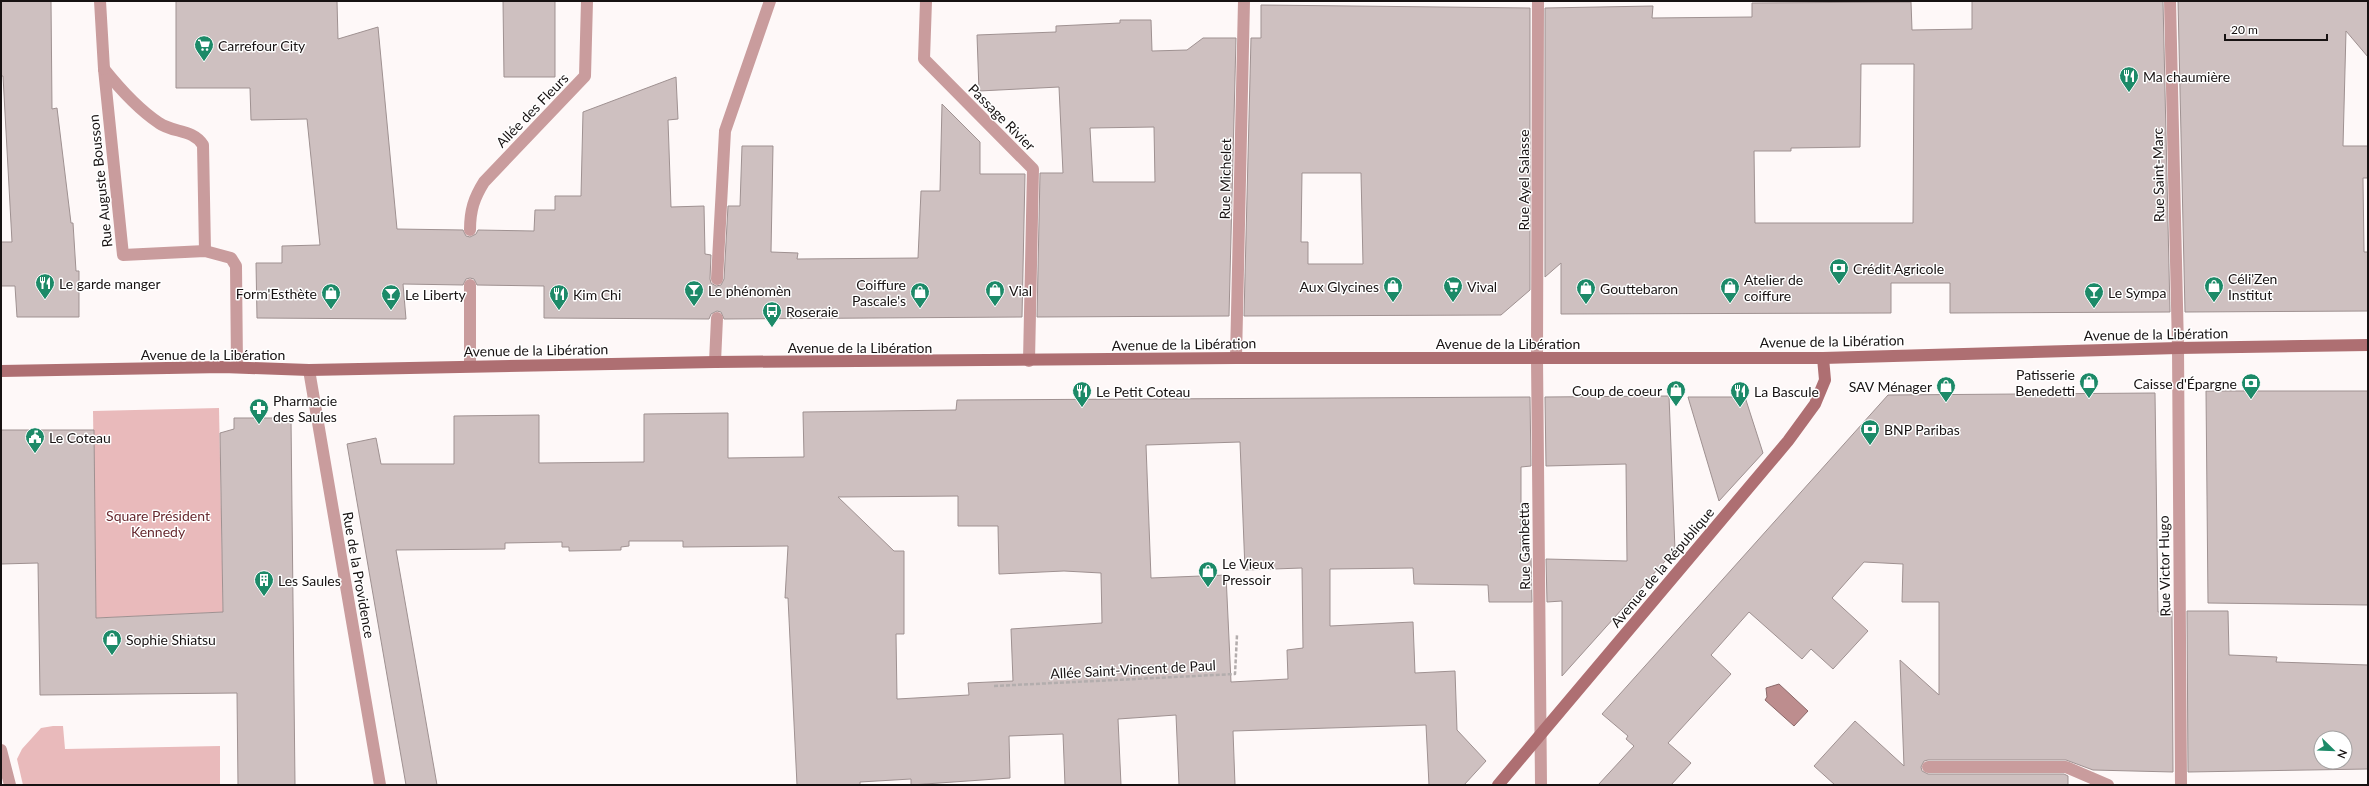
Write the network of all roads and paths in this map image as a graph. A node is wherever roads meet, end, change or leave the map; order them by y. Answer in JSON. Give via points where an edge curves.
{"nodes":[{"id":1,"x":100,"y":1,"type":"edge"},
{"id":2,"x":587,"y":1,"type":"edge"},
{"id":3,"x":770,"y":1,"type":"edge"},
{"id":4,"x":926,"y":1,"type":"edge"},
{"id":5,"x":1244,"y":1,"type":"edge"},
{"id":6,"x":1538,"y":1,"type":"edge"},
{"id":7,"x":2170,"y":1,"type":"edge"},
{"id":8,"x":104,"y":69,"type":"junction"},
{"id":9,"x":470,"y":230,"type":"dead end"},
{"id":10,"x":205,"y":251,"type":"junction"},
{"id":11,"x":717,"y":279,"type":"dead end"},
{"id":12,"x":470,"y":285,"type":"dead end"},
{"id":13,"x":718,"y":318,"type":"dead end"},
{"id":14,"x":2368,"y":345,"type":"edge"},
{"id":15,"x":2178,"y":348,"type":"junction"},
{"id":16,"x":1236,"y":358,"type":"junction"},
{"id":17,"x":1537,"y":358,"type":"junction"},
{"id":18,"x":1823,"y":358,"type":"junction"},
{"id":19,"x":1029,"y":361,"type":"junction"},
{"id":20,"x":716,"y":362,"type":"junction"},
{"id":21,"x":470,"y":366,"type":"junction"},
{"id":22,"x":236,"y":367,"type":"junction"},
{"id":23,"x":309,"y":370,"type":"junction"},
{"id":24,"x":1,"y":371,"type":"edge"},
{"id":25,"x":1238,"y":635,"type":"dead end"},
{"id":26,"x":994,"y":686,"type":"dead end"},
{"id":27,"x":1542,"y":734,"type":"junction"},
{"id":28,"x":1,"y":750,"type":"edge"},
{"id":29,"x":1928,"y":767,"type":"dead end"},
{"id":30,"x":10,"y":785,"type":"edge"},
{"id":31,"x":380,"y":785,"type":"edge"},
{"id":32,"x":1498,"y":785,"type":"edge"},
{"id":33,"x":1541,"y":785,"type":"edge"},
{"id":34,"x":2108,"y":785,"type":"edge"},
{"id":35,"x":2181,"y":785,"type":"edge"}],
"edges":[{"from":1,"to":8,"type":"street","name":"Rue Auguste Bousson"},
{"from":2,"to":9,"type":"street","name":"Allée des Fleurs","via":[[585,76],[484,182],[470,212]]},
{"from":3,"to":11,"type":"street","via":[[724,131]]},
{"from":4,"to":19,"type":"street","name":"Passage Rivier","via":[[924,59],[1033,168]]},
{"from":5,"to":16,"type":"street","name":"Rue Michelet"},
{"from":6,"to":17,"type":"street","name":"Rue Ayel Salasse"},
{"from":7,"to":15,"type":"street","name":"Rue Saint-Marc"},
{"from":8,"to":10,"type":"street","via":[[119,88],[161,124],[198,137],[202,145]]},
{"from":8,"to":10,"type":"street","name":"Rue Auguste Bousson","via":[[123,255]]},
{"from":10,"to":22,"type":"street","name":"Rue Auguste Bousson","via":[[231,258],[236,266]]},
{"from":12,"to":21,"type":"street"},
{"from":13,"to":20,"type":"street"},
{"from":14,"to":15,"type":"street","name":"Avenue de la Libération"},
{"from":15,"to":18,"type":"street","name":"Avenue de la Libération"},
{"from":15,"to":35,"type":"street","name":"Rue Victor Hugo"},
{"from":16,"to":17,"type":"street","name":"Avenue de la Libération"},
{"from":16,"to":19,"type":"street","name":"Avenue de la Libération"},
{"from":17,"to":18,"type":"street","name":"Avenue de la Libération"},
{"from":17,"to":27,"type":"street","name":"Rue Gambetta"},
{"from":18,"to":27,"type":"street","name":"Avenue de la République","via":[[1825,380],[1817,398],[1788,441]]},
{"from":19,"to":20,"type":"street","name":"Avenue de la Libération"},
{"from":20,"to":21,"type":"street","name":"Avenue de la Libération"},
{"from":21,"to":23,"type":"street","name":"Avenue de la Libération"},
{"from":22,"to":23,"type":"street","name":"Avenue de la Libération"},
{"from":22,"to":24,"type":"street","name":"Avenue de la Libération"},
{"from":23,"to":31,"type":"street","name":"Rue de la Providence"},
{"from":25,"to":26,"type":"path","name":"Allée Saint-Vincent de Paul","via":[[1235,674]]},
{"from":27,"to":32,"type":"street","name":"Avenue de la République"},
{"from":27,"to":33,"type":"street","name":"Rue Gambetta"},
{"from":28,"to":30,"type":"street"},
{"from":29,"to":34,"type":"street","via":[[2066,767]]}]}
